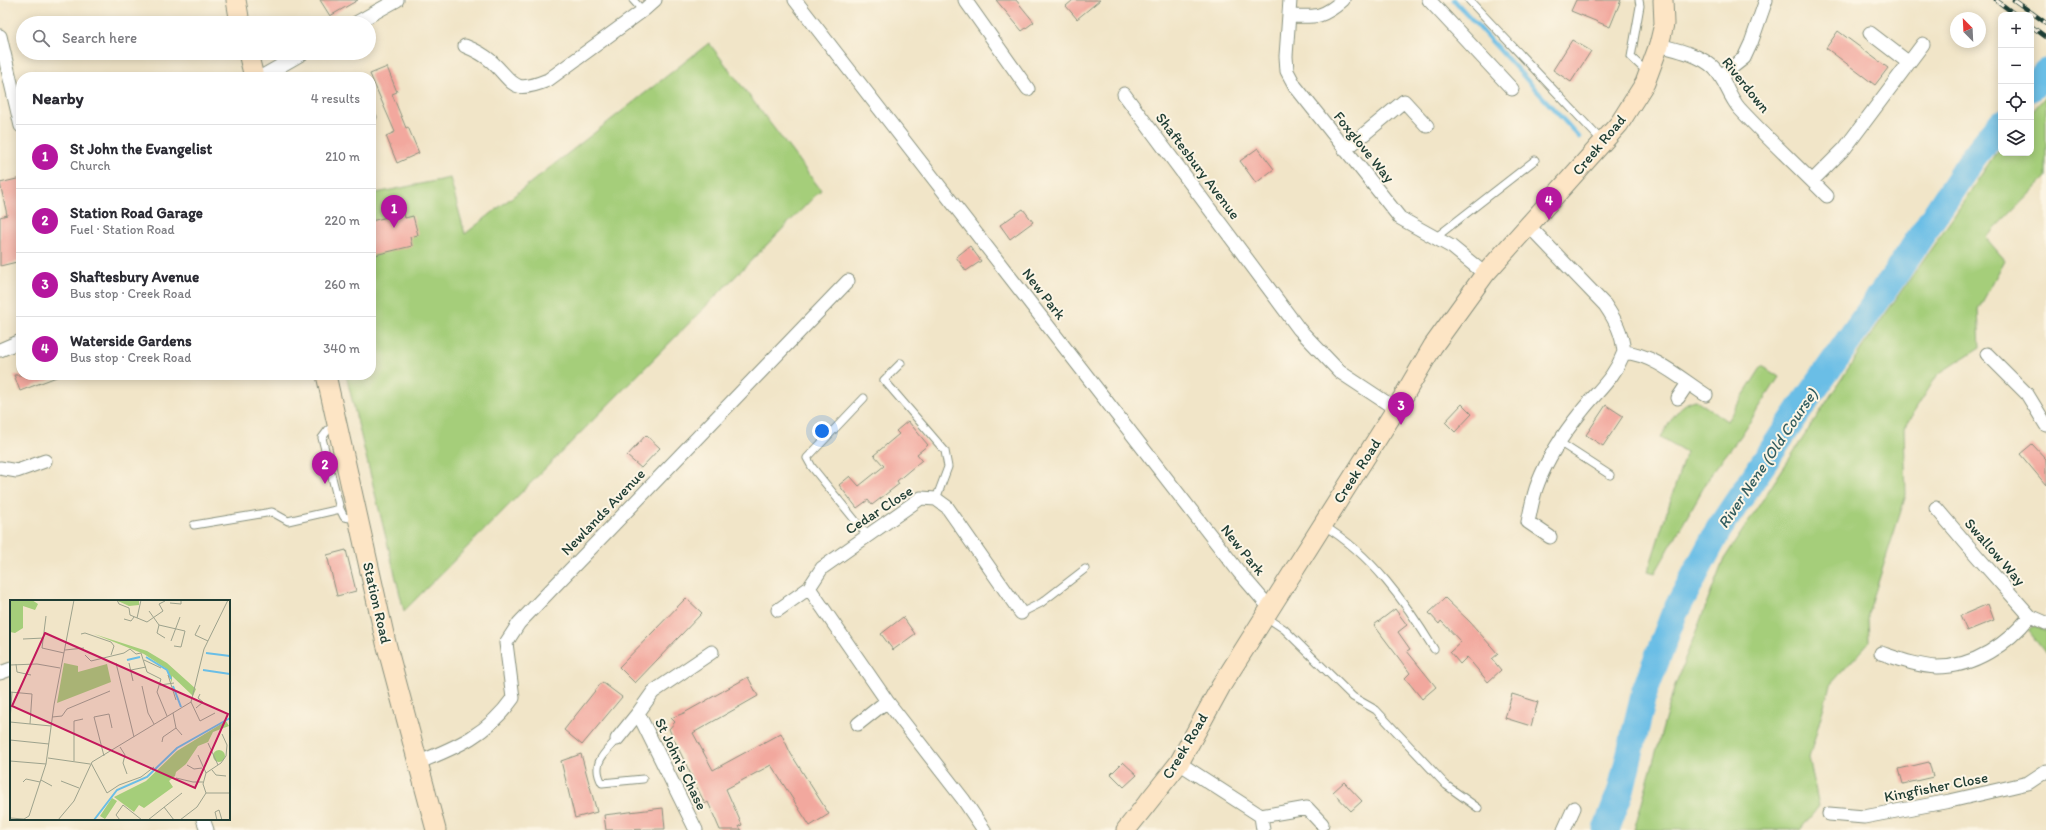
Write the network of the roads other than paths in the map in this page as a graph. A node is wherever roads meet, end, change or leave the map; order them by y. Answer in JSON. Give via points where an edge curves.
{"nodes":[{"id":1,"x":236,"y":0,"type":"edge"},
{"id":2,"x":397,"y":0,"type":"edge"},
{"id":3,"x":633,"y":0,"type":"edge"},
{"id":4,"x":655,"y":0,"type":"edge"},
{"id":5,"x":795,"y":0,"type":"edge"},
{"id":6,"x":965,"y":0,"type":"edge"},
{"id":7,"x":1290,"y":0,"type":"edge"},
{"id":8,"x":1344,"y":0,"type":"edge"},
{"id":9,"x":1429,"y":0,"type":"edge"},
{"id":10,"x":1469,"y":0,"type":"edge"},
{"id":11,"x":1639,"y":0,"type":"edge"},
{"id":12,"x":1663,"y":0,"type":"edge"},
{"id":13,"x":1766,"y":0,"type":"edge"},
{"id":14,"x":643,"y":11,"type":"junction"},
{"id":15,"x":239,"y":16,"type":"edge"},
{"id":16,"x":368,"y":16,"type":"edge"},
{"id":17,"x":1289,"y":16,"type":"junction"},
{"id":18,"x":1870,"y":33,"type":"dead end"},
{"id":19,"x":0,"y":36,"type":"edge"},
{"id":20,"x":1923,"y":44,"type":"dead end"},
{"id":21,"x":1659,"y":45,"type":"junction"},
{"id":22,"x":465,"y":46,"type":"dead end"},
{"id":23,"x":2,"y":58,"type":"edge"},
{"id":24,"x":250,"y":60,"type":"edge"},
{"id":25,"x":291,"y":60,"type":"edge"},
{"id":26,"x":1909,"y":63,"type":"junction"},
{"id":27,"x":253,"y":72,"type":"edge"},
{"id":28,"x":270,"y":72,"type":"edge"},
{"id":29,"x":1648,"y":73,"type":"junction"},
{"id":30,"x":1721,"y":76,"type":"junction"},
{"id":31,"x":1028,"y":88,"type":"dead end"},
{"id":32,"x":1512,"y":89,"type":"dead end"},
{"id":33,"x":1124,"y":94,"type":"dead end"},
{"id":34,"x":16,"y":108,"type":"edge"},
{"id":35,"x":1426,"y":126,"type":"dead end"},
{"id":36,"x":1603,"y":142,"type":"junction"},
{"id":37,"x":1345,"y":150,"type":"junction"},
{"id":38,"x":1535,"y":160,"type":"dead end"},
{"id":39,"x":1812,"y":181,"type":"junction"},
{"id":40,"x":1827,"y":196,"type":"dead end"},
{"id":41,"x":1528,"y":225,"type":"junction"},
{"id":42,"x":1435,"y":238,"type":"junction"},
{"id":43,"x":1485,"y":274,"type":"junction"},
{"id":44,"x":848,"y":281,"type":"dead end"},
{"id":45,"x":16,"y":343,"type":"edge"},
{"id":46,"x":0,"y":350,"type":"edge"},
{"id":47,"x":1624,"y":352,"type":"junction"},
{"id":48,"x":1987,"y":354,"type":"dead end"},
{"id":49,"x":902,"y":363,"type":"dead end"},
{"id":50,"x":327,"y":380,"type":"edge"},
{"id":51,"x":1688,"y":383,"type":"junction"},
{"id":52,"x":1706,"y":395,"type":"dead end"},
{"id":53,"x":864,"y":398,"type":"dead end"},
{"id":54,"x":1678,"y":398,"type":"dead end"},
{"id":55,"x":1396,"y":409,"type":"junction"},
{"id":56,"x":338,"y":425,"type":"junction"},
{"id":57,"x":2046,"y":426,"type":"edge"},
{"id":58,"x":1559,"y":442,"type":"junction"},
{"id":59,"x":45,"y":461,"type":"dead end"},
{"id":60,"x":0,"y":468,"type":"edge"},
{"id":61,"x":1610,"y":475,"type":"dead end"},
{"id":62,"x":936,"y":499,"type":"junction"},
{"id":63,"x":1936,"y":508,"type":"dead end"},
{"id":64,"x":340,"y":509,"type":"junction"},
{"id":65,"x":358,"y":519,"type":"junction"},
{"id":66,"x":1322,"y":524,"type":"junction"},
{"id":67,"x":194,"y":525,"type":"dead end"},
{"id":68,"x":867,"y":536,"type":"junction"},
{"id":69,"x":1550,"y":537,"type":"dead end"},
{"id":70,"x":1085,"y":568,"type":"dead end"},
{"id":71,"x":809,"y":588,"type":"junction"},
{"id":72,"x":778,"y":610,"type":"dead end"},
{"id":73,"x":1267,"y":611,"type":"junction"},
{"id":74,"x":1021,"y":613,"type":"joint"},
{"id":75,"x":2030,"y":616,"type":"junction"},
{"id":76,"x":2046,"y":623,"type":"edge"},
{"id":77,"x":1434,"y":649,"type":"dead end"},
{"id":78,"x":712,"y":652,"type":"dead end"},
{"id":79,"x":1881,"y":653,"type":"dead end"},
{"id":80,"x":10,"y":669,"type":"edge"},
{"id":81,"x":0,"y":673,"type":"edge"},
{"id":82,"x":887,"y":701,"type":"junction"},
{"id":83,"x":638,"y":713,"type":"junction"},
{"id":84,"x":858,"y":724,"type":"dead end"},
{"id":85,"x":617,"y":739,"type":"joint"},
{"id":86,"x":417,"y":763,"type":"junction"},
{"id":87,"x":1179,"y":763,"type":"junction"},
{"id":88,"x":2046,"y":771,"type":"edge"},
{"id":89,"x":643,"y":779,"type":"dead end"},
{"id":90,"x":1478,"y":808,"type":"dead end"},
{"id":91,"x":1574,"y":808,"type":"dead end"},
{"id":92,"x":1829,"y":814,"type":"dead end"},
{"id":93,"x":1262,"y":816,"type":"junction"},
{"id":94,"x":203,"y":820,"type":"edge"},
{"id":95,"x":1322,"y":824,"type":"dead end"},
{"id":96,"x":207,"y":830,"type":"edge"},
{"id":97,"x":436,"y":830,"type":"edge"},
{"id":98,"x":696,"y":830,"type":"edge"},
{"id":99,"x":984,"y":830,"type":"edge"},
{"id":100,"x":1126,"y":830,"type":"edge"},
{"id":101,"x":1263,"y":830,"type":"edge"},
{"id":102,"x":1564,"y":830,"type":"edge"}],
"edges":[{"from":1,"to":15,"type":"street"},
{"from":2,"to":16,"type":"street"},
{"from":3,"to":14,"type":"lane"},
{"from":4,"to":14,"type":"street"},
{"from":5,"to":73,"type":"street","name":"New Park","via":[[1235,566]]},
{"from":6,"to":31,"type":"street"},
{"from":7,"to":17,"type":"street","name":"Foxglove Way"},
{"from":8,"to":17,"type":"street","via":[[1330,12],[1313,17]]},
{"from":9,"to":32,"type":"street"},
{"from":10,"to":36,"type":"lane"},
{"from":11,"to":29,"type":"lane","via":[[1631,57]]},
{"from":12,"to":21,"type":"street","name":"Creek Road","via":[[1664,24]]},
{"from":13,"to":30,"type":"street","via":[[1752,44],[1744,58]]},
{"from":14,"to":22,"type":"street","via":[[548,80],[537,85],[520,87],[510,83],[492,62]]},
{"from":17,"to":37,"type":"street","name":"Foxglove Way","via":[[1287,71],[1295,86]]},
{"from":18,"to":26,"type":"street"},
{"from":19,"to":23,"type":"street"},
{"from":20,"to":26,"type":"street"},
{"from":21,"to":29,"type":"street","name":"Creek Road"},
{"from":21,"to":30,"type":"street","name":"Riverdown","via":[[1699,59],[1712,66]]},
{"from":23,"to":34,"type":"street"},
{"from":24,"to":27,"type":"street"},
{"from":25,"to":28,"type":"street"},
{"from":26,"to":39,"type":"street","via":[[1845,148]]},
{"from":29,"to":36,"type":"street","name":"Creek Road","via":[[1645,83],[1619,124]]},
{"from":30,"to":39,"type":"street","name":"Riverdown","via":[[1728,93],[1738,107]]},
{"from":33,"to":55,"type":"street","name":"Shaftesbury Avenue","via":[[1299,330],[1340,372]]},
{"from":35,"to":37,"type":"street","via":[[1404,101]]},
{"from":36,"to":41,"type":"street","name":"Creek Road"},
{"from":37,"to":42,"type":"street","name":"Foxglove Way","via":[[1400,218]]},
{"from":38,"to":42,"type":"lane"},
{"from":39,"to":40,"type":"street","name":"Riverdown"},
{"from":41,"to":43,"type":"street","name":"Creek Road"},
{"from":41,"to":47,"type":"street","via":[[1605,305],[1616,320]]},
{"from":42,"to":43,"type":"street","name":"Foxglove Way","via":[[1452,247]]},
{"from":43,"to":55,"type":"street","name":"Creek Road","via":[[1433,346]]},
{"from":44,"to":86,"type":"street","name":"Newlands Avenue","via":[[519,623],[506,644],[513,698],[502,714],[484,730],[459,746]]},
{"from":45,"to":46,"type":"street"},
{"from":47,"to":51,"type":"street","via":[[1649,358]]},
{"from":47,"to":58,"type":"street","via":[[1618,367],[1605,386]]},
{"from":48,"to":57,"type":"street","via":[[2027,394]]},
{"from":49,"to":62,"type":"lane","via":[[884,380],[945,451],[948,467]]},
{"from":50,"to":56,"type":"street","name":"Station Road"},
{"from":51,"to":52,"type":"street"},
{"from":51,"to":54,"type":"street"},
{"from":53,"to":68,"type":"lane","via":[[807,458]]},
{"from":55,"to":66,"type":"street","name":"Creek Road"},
{"from":56,"to":64,"type":"lane","via":[[328,430],[322,438]]},
{"from":56,"to":65,"type":"street","name":"Station Road"},
{"from":58,"to":61,"type":"lane"},
{"from":58,"to":69,"type":"street","via":[[1537,484],[1528,522]]},
{"from":59,"to":60,"type":"street","via":[[17,471]]},
{"from":62,"to":68,"type":"street","name":"Cedar Close","via":[[921,498]]},
{"from":62,"to":74,"type":"street","name":"Cedar Close","via":[[947,507]]},
{"from":63,"to":75,"type":"street","name":"Swallow Way"},
{"from":64,"to":65,"type":"lane","via":[[344,517]]},
{"from":64,"to":67,"type":"lane","via":[[288,521],[272,512]]},
{"from":65,"to":86,"type":"street","name":"Station Road"},
{"from":66,"to":73,"type":"street","name":"Creek Road"},
{"from":66,"to":77,"type":"lane","via":[[1350,542],[1386,581]]},
{"from":68,"to":71,"type":"street","name":"Cedar Close","via":[[822,568]]},
{"from":70,"to":74,"type":"lane","via":[[1041,603]]},
{"from":71,"to":72,"type":"street","name":"Cedar Close"},
{"from":71,"to":82,"type":"street"},
{"from":73,"to":87,"type":"street","name":"Creek Road","via":[[1220,686]]},
{"from":73,"to":90,"type":"lane","via":[[1353,696],[1376,710],[1446,785]]},
{"from":75,"to":76,"type":"street","name":"Swallow Way"},
{"from":75,"to":79,"type":"street","via":[[2017,632],[1988,654],[1963,662],[1937,667],[1912,663]]},
{"from":78,"to":83,"type":"street","name":"St John's Chase","via":[[653,692]]},
{"from":80,"to":81,"type":"street"},
{"from":82,"to":84,"type":"street"},
{"from":82,"to":99,"type":"street"},
{"from":83,"to":85,"type":"street"},
{"from":83,"to":98,"type":"street","name":"St John's Chase"},
{"from":85,"to":89,"type":"lane","via":[[600,759],[598,775],[602,784]]},
{"from":86,"to":97,"type":"street","name":"Station Road"},
{"from":87,"to":93,"type":"street"},
{"from":87,"to":100,"type":"street","name":"Creek Road"},
{"from":88,"to":92,"type":"street","name":"Kingfisher Close","via":[[2028,783],[1950,801],[1864,817]]},
{"from":91,"to":102,"type":"street"},
{"from":93,"to":95,"type":"street","via":[[1307,808]]},
{"from":93,"to":101,"type":"street"},
{"from":94,"to":96,"type":"street"}]}
